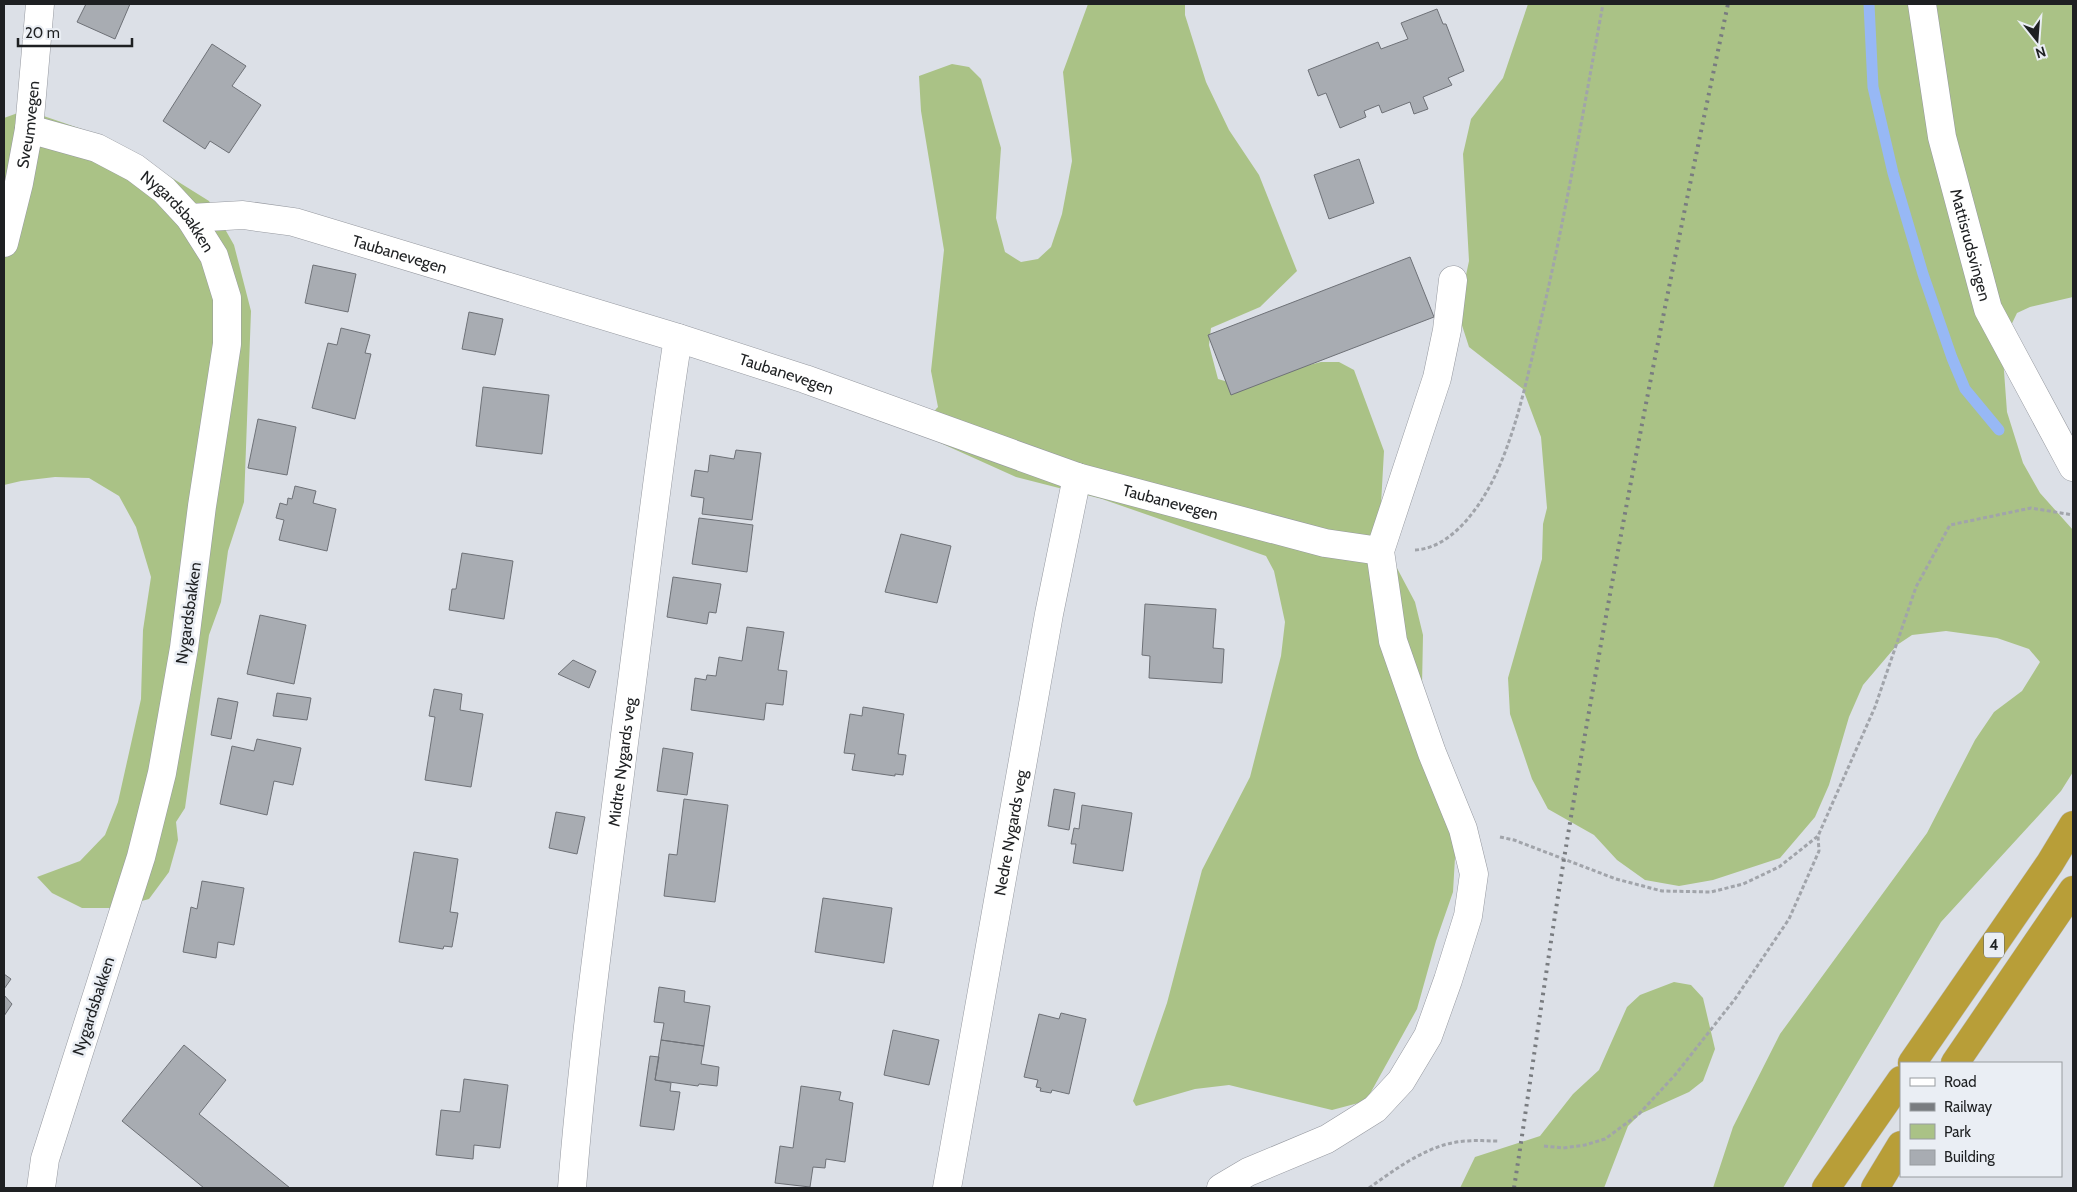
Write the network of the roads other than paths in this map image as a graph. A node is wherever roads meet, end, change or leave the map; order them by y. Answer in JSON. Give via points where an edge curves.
{"nodes":[{"id":1,"x":40,"y":4,"type":"edge"},
{"id":2,"x":1922,"y":4,"type":"edge"},
{"id":3,"x":29,"y":128,"type":"junction"},
{"id":4,"x":11,"y":178,"type":"edge"},
{"id":5,"x":190,"y":218,"type":"junction"},
{"id":6,"x":4,"y":243,"type":"edge"},
{"id":7,"x":1453,"y":280,"type":"dead end"},
{"id":8,"x":678,"y":338,"type":"junction"},
{"id":9,"x":2073,"y":467,"type":"edge"},
{"id":10,"x":1077,"y":477,"type":"junction"},
{"id":11,"x":1380,"y":551,"type":"junction"},
{"id":12,"x":2073,"y":825,"type":"edge"},
{"id":13,"x":2073,"y":890,"type":"edge"},
{"id":14,"x":1913,"y":1062,"type":"edge"},
{"id":15,"x":1957,"y":1062,"type":"edge"},
{"id":16,"x":1900,"y":1081,"type":"edge"},
{"id":17,"x":1900,"y":1147,"type":"edge"},
{"id":18,"x":41,"y":1188,"type":"edge"},
{"id":19,"x":572,"y":1188,"type":"edge"},
{"id":20,"x":947,"y":1188,"type":"edge"},
{"id":21,"x":1221,"y":1188,"type":"edge"},
{"id":22,"x":1826,"y":1188,"type":"edge"},
{"id":23,"x":1874,"y":1188,"type":"edge"}],
"edges":[{"from":1,"to":3,"type":"street","name":"Sveumvegen"},
{"from":2,"to":9,"type":"street","name":"Mattisrudsvingen","via":[[1942,137],[1988,309]]},
{"from":3,"to":4,"type":"street","name":"Sveumvegen"},
{"from":3,"to":5,"type":"street","name":"Nygardsbakken","via":[[97,148],[135,168],[164,190]]},
{"from":4,"to":6,"type":"street","name":"Sveumvegen"},
{"from":5,"to":8,"type":"street","name":"Taubanevegen","via":[[243,215],[294,222]]},
{"from":5,"to":18,"type":"street","name":"Nygardsbakken","via":[[214,256],[227,298],[228,344],[202,506],[184,648],[162,773],[141,857],[45,1159]]},
{"from":7,"to":11,"type":"street","via":[[1437,378]]},
{"from":8,"to":10,"type":"street","name":"Taubanevegen","via":[[805,379]]},
{"from":8,"to":19,"type":"street","name":"Midtre Nygards veg","via":[[660,454],[581,1077]]},
{"from":10,"to":11,"type":"street","name":"Taubanevegen","via":[[1325,544]]},
{"from":10,"to":20,"type":"street","name":"Nedre Nygards veg","via":[[1049,614]]},
{"from":11,"to":21,"type":"street","via":[[1393,641],[1432,753],[1463,829],[1474,874],[1468,916],[1428,1036],[1400,1081],[1375,1109],[1327,1140],[1248,1172]]},
{"from":12,"to":14,"type":"highway","number":"4"},
{"from":13,"to":15,"type":"highway","number":"4"},
{"from":16,"to":22,"type":"highway"},
{"from":17,"to":23,"type":"highway"}]}
